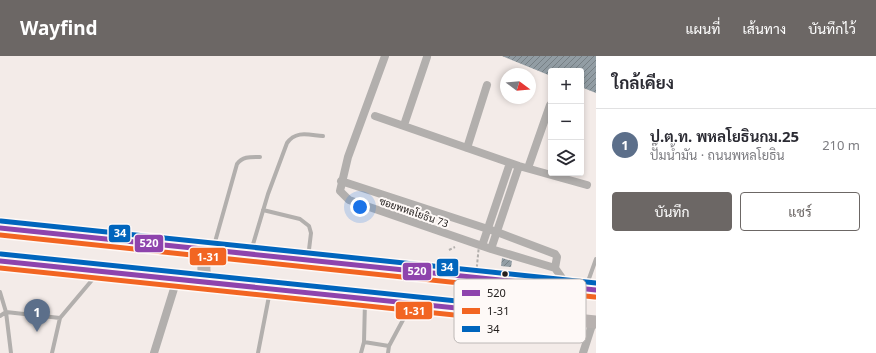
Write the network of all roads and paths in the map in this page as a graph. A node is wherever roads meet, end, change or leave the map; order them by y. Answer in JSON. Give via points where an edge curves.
{"nodes":[{"id":1,"x":385,"y":56,"type":"edge"},
{"id":2,"x":428,"y":57,"type":"dead end"},
{"id":3,"x":487,"y":85,"type":"dead end"},
{"id":4,"x":548,"y":112,"type":"edge"},
{"id":5,"x":375,"y":116,"type":"dead end"},
{"id":6,"x":404,"y":125,"type":"junction"},
{"id":7,"x":323,"y":136,"type":"dead end"},
{"id":8,"x":467,"y":148,"type":"junction"},
{"id":9,"x":260,"y":157,"type":"dead end"},
{"id":10,"x":510,"y":163,"type":"junction"},
{"id":11,"x":519,"y":166,"type":"junction"},
{"id":12,"x":528,"y":168,"type":"junction"},
{"id":13,"x":341,"y":181,"type":"junction"},
{"id":14,"x":586,"y":185,"type":"dead end"},
{"id":15,"x":264,"y":210,"type":"junction"},
{"id":16,"x":0,"y":228,"type":"edge"},
{"id":17,"x":488,"y":230,"type":"junction"},
{"id":18,"x":497,"y":232,"type":"junction"},
{"id":19,"x":480,"y":246,"type":"junction"},
{"id":20,"x":491,"y":249,"type":"junction"},
{"id":21,"x":213,"y":250,"type":"junction"},
{"id":22,"x":250,"y":254,"type":"junction"},
{"id":23,"x":596,"y":259,"type":"edge"},
{"id":24,"x":308,"y":260,"type":"junction"},
{"id":25,"x":0,"y":261,"type":"edge"},
{"id":26,"x":555,"y":268,"type":"junction"},
{"id":27,"x":99,"y":271,"type":"junction"},
{"id":28,"x":177,"y":279,"type":"junction"},
{"id":29,"x":476,"y":279,"type":"edge"},
{"id":30,"x":488,"y":279,"type":"edge"},
{"id":31,"x":562,"y":279,"type":"edge"},
{"id":32,"x":214,"y":283,"type":"junction"},
{"id":33,"x":271,"y":289,"type":"junction"},
{"id":34,"x":590,"y":289,"type":"edge"},
{"id":35,"x":0,"y":292,"type":"edge"},
{"id":36,"x":365,"y":299,"type":"junction"},
{"id":37,"x":411,"y":304,"type":"junction"},
{"id":38,"x":454,"y":308,"type":"edge"},
{"id":39,"x":6,"y":312,"type":"junction"},
{"id":40,"x":0,"y":316,"type":"edge"},
{"id":41,"x":60,"y":318,"type":"junction"},
{"id":42,"x":595,"y":322,"type":"edge"},
{"id":43,"x":364,"y":342,"type":"junction"},
{"id":44,"x":389,"y":346,"type":"junction"},
{"id":45,"x":11,"y":353,"type":"edge"},
{"id":46,"x":52,"y":353,"type":"edge"},
{"id":47,"x":154,"y":353,"type":"edge"},
{"id":48,"x":258,"y":353,"type":"edge"},
{"id":49,"x":361,"y":353,"type":"edge"},
{"id":50,"x":388,"y":353,"type":"edge"},
{"id":51,"x":583,"y":353,"type":"edge"}],
"edges":[{"from":1,"to":13,"type":"street"},
{"from":2,"to":6,"type":"street"},
{"from":3,"to":8,"type":"street"},
{"from":4,"to":12,"type":"street"},
{"from":5,"to":6,"type":"street"},
{"from":6,"to":8,"type":"street"},
{"from":7,"to":15,"type":"lane","via":[[292,136],[287,143]]},
{"from":8,"to":10,"type":"street"},
{"from":9,"to":21,"type":"lane","via":[[245,157],[237,164]]},
{"from":10,"to":11,"type":"street"},
{"from":10,"to":17,"type":"street"},
{"from":11,"to":12,"type":"street"},
{"from":11,"to":18,"type":"street"},
{"from":12,"to":14,"type":"street"},
{"from":13,"to":17,"type":"street"},
{"from":13,"to":19,"type":"street","name":"ซอยพหลโยธิน 73","via":[[340,191],[349,200]]},
{"from":15,"to":22,"type":"lane"},
{"from":15,"to":24,"type":"lane","via":[[300,219],[309,226],[311,233]]},
{"from":16,"to":21,"type":"main road"},
{"from":17,"to":18,"type":"street"},
{"from":17,"to":19,"type":"street"},
{"from":18,"to":20,"type":"street"},
{"from":18,"to":26,"type":"street","via":[[554,254],[557,257]]},
{"from":19,"to":20,"type":"street","name":"ซอยพหลโยธิน 73"},
{"from":19,"to":29,"type":"path","bridge":true},
{"from":20,"to":26,"type":"street","name":"ซอยพหลโยธิน 73"},
{"from":21,"to":22,"type":"main road"},
{"from":21,"to":32,"type":"main road","via":[[204,266],[206,276]]},
{"from":22,"to":24,"type":"main road"},
{"from":23,"to":34,"type":"lane"},
{"from":24,"to":30,"type":"main road"},
{"from":25,"to":27,"type":"main road"},
{"from":26,"to":31,"type":"street"},
{"from":27,"to":28,"type":"main road"},
{"from":27,"to":41,"type":"lane"},
{"from":28,"to":32,"type":"main road"},
{"from":28,"to":47,"type":"street"},
{"from":32,"to":33,"type":"main road"},
{"from":33,"to":36,"type":"main road"},
{"from":33,"to":48,"type":"lane"},
{"from":35,"to":39,"type":"lane"},
{"from":36,"to":37,"type":"main road"},
{"from":36,"to":43,"type":"lane"},
{"from":37,"to":38,"type":"main road"},
{"from":37,"to":44,"type":"lane"},
{"from":39,"to":40,"type":"lane"},
{"from":39,"to":41,"type":"lane"},
{"from":39,"to":45,"type":"lane"},
{"from":41,"to":46,"type":"lane"},
{"from":42,"to":51,"type":"street"},
{"from":43,"to":44,"type":"lane"},
{"from":43,"to":49,"type":"lane"},
{"from":44,"to":50,"type":"lane"}]}
